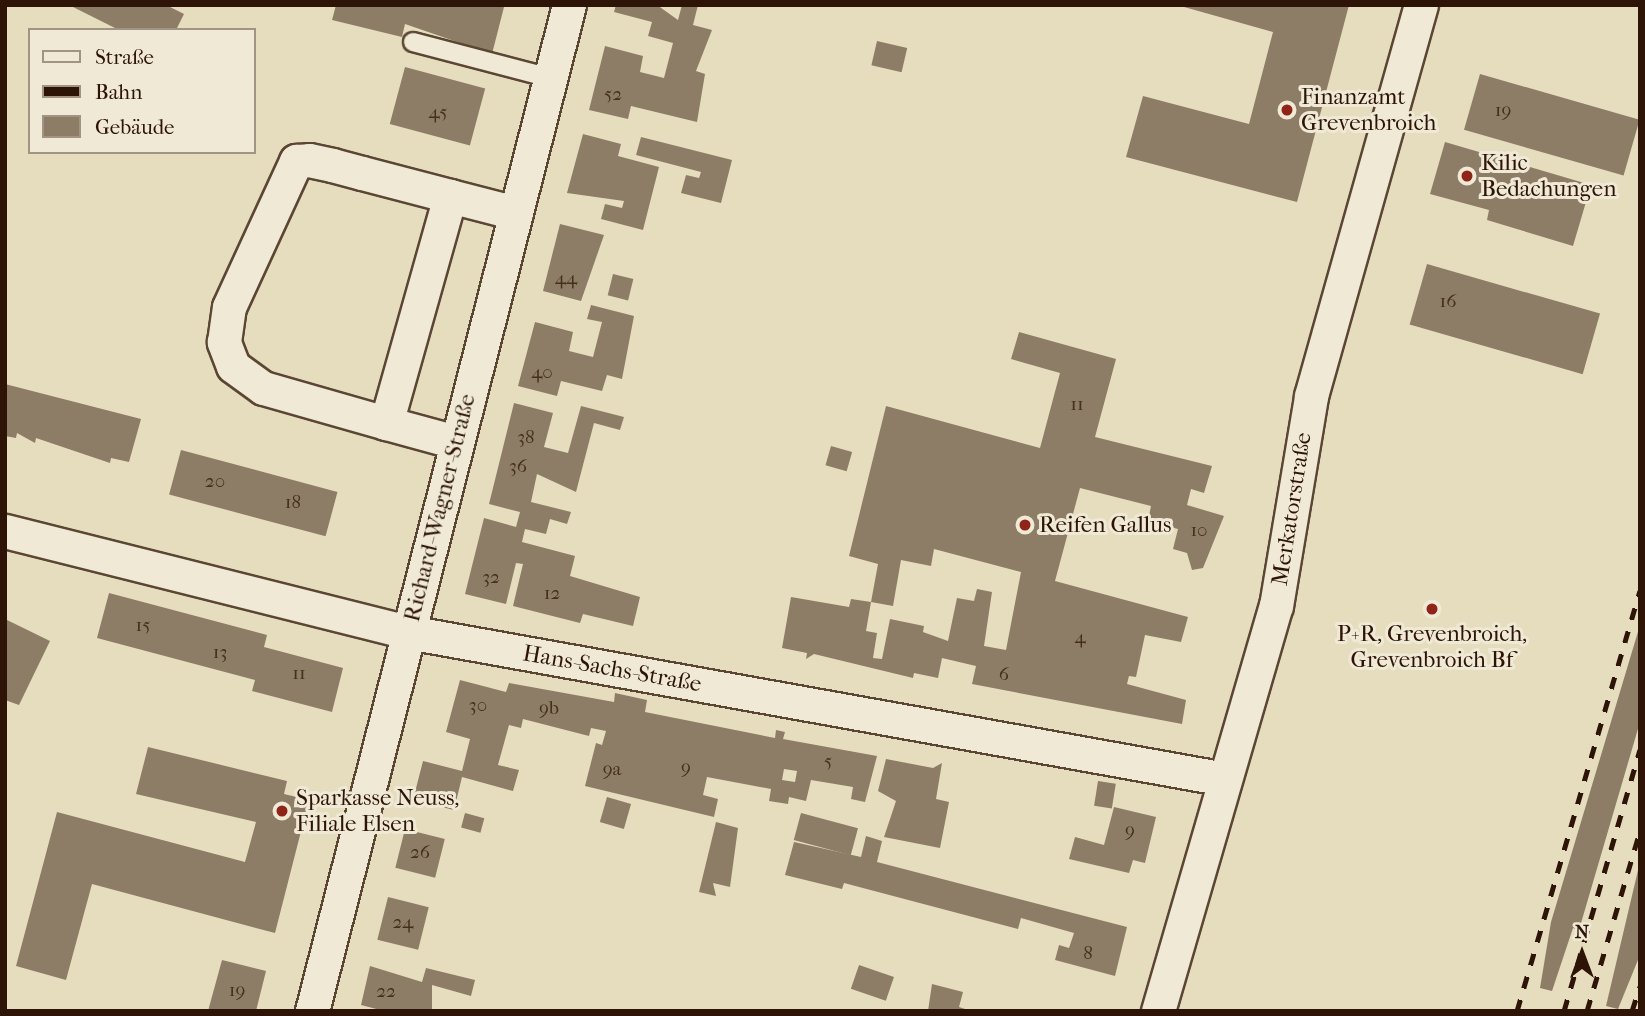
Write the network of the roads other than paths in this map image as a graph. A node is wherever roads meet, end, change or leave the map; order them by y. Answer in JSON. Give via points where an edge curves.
{"nodes":[{"id":1,"x":569,"y":5,"type":"edge"},
{"id":2,"x":1421,"y":5,"type":"edge"},
{"id":3,"x":413,"y":42,"type":"dead end"},
{"id":4,"x":550,"y":78,"type":"junction"},
{"id":5,"x":450,"y":196,"type":"junction"},
{"id":6,"x":516,"y":213,"type":"junction"},
{"id":7,"x":386,"y":423,"type":"junction"},
{"id":8,"x":457,"y":442,"type":"junction"},
{"id":9,"x":5,"y":531,"type":"edge"},
{"id":10,"x":408,"y":632,"type":"junction"},
{"id":11,"x":1225,"y":779,"type":"junction"},
{"id":12,"x":312,"y":1011,"type":"edge"},
{"id":13,"x":1158,"y":1011,"type":"edge"}],
"edges":[{"from":1,"to":4,"type":"street","name":"Richard-Wagner-Straße"},
{"from":2,"to":11,"type":"street","name":"Merkatorstraße","via":[[1316,376],[1276,606]]},
{"from":3,"to":4,"type":"lane"},
{"from":4,"to":6,"type":"street","name":"Richard-Wagner-Straße"},
{"from":5,"to":6,"type":"street"},
{"from":5,"to":7,"type":"street"},
{"from":5,"to":7,"type":"street","via":[[296,161],[229,307],[226,354],[249,381]]},
{"from":6,"to":8,"type":"street","name":"Richard-Wagner-Straße"},
{"from":7,"to":8,"type":"street"},
{"from":8,"to":10,"type":"street","name":"Richard-Wagner-Straße"},
{"from":9,"to":10,"type":"street","name":"Hans-Sachs-Straße"},
{"from":10,"to":11,"type":"street","name":"Hans-Sachs-Straße"},
{"from":10,"to":12,"type":"street","name":"Richard-Wagner-Straße"},
{"from":11,"to":13,"type":"street","name":"Merkatorstraße"}]}
